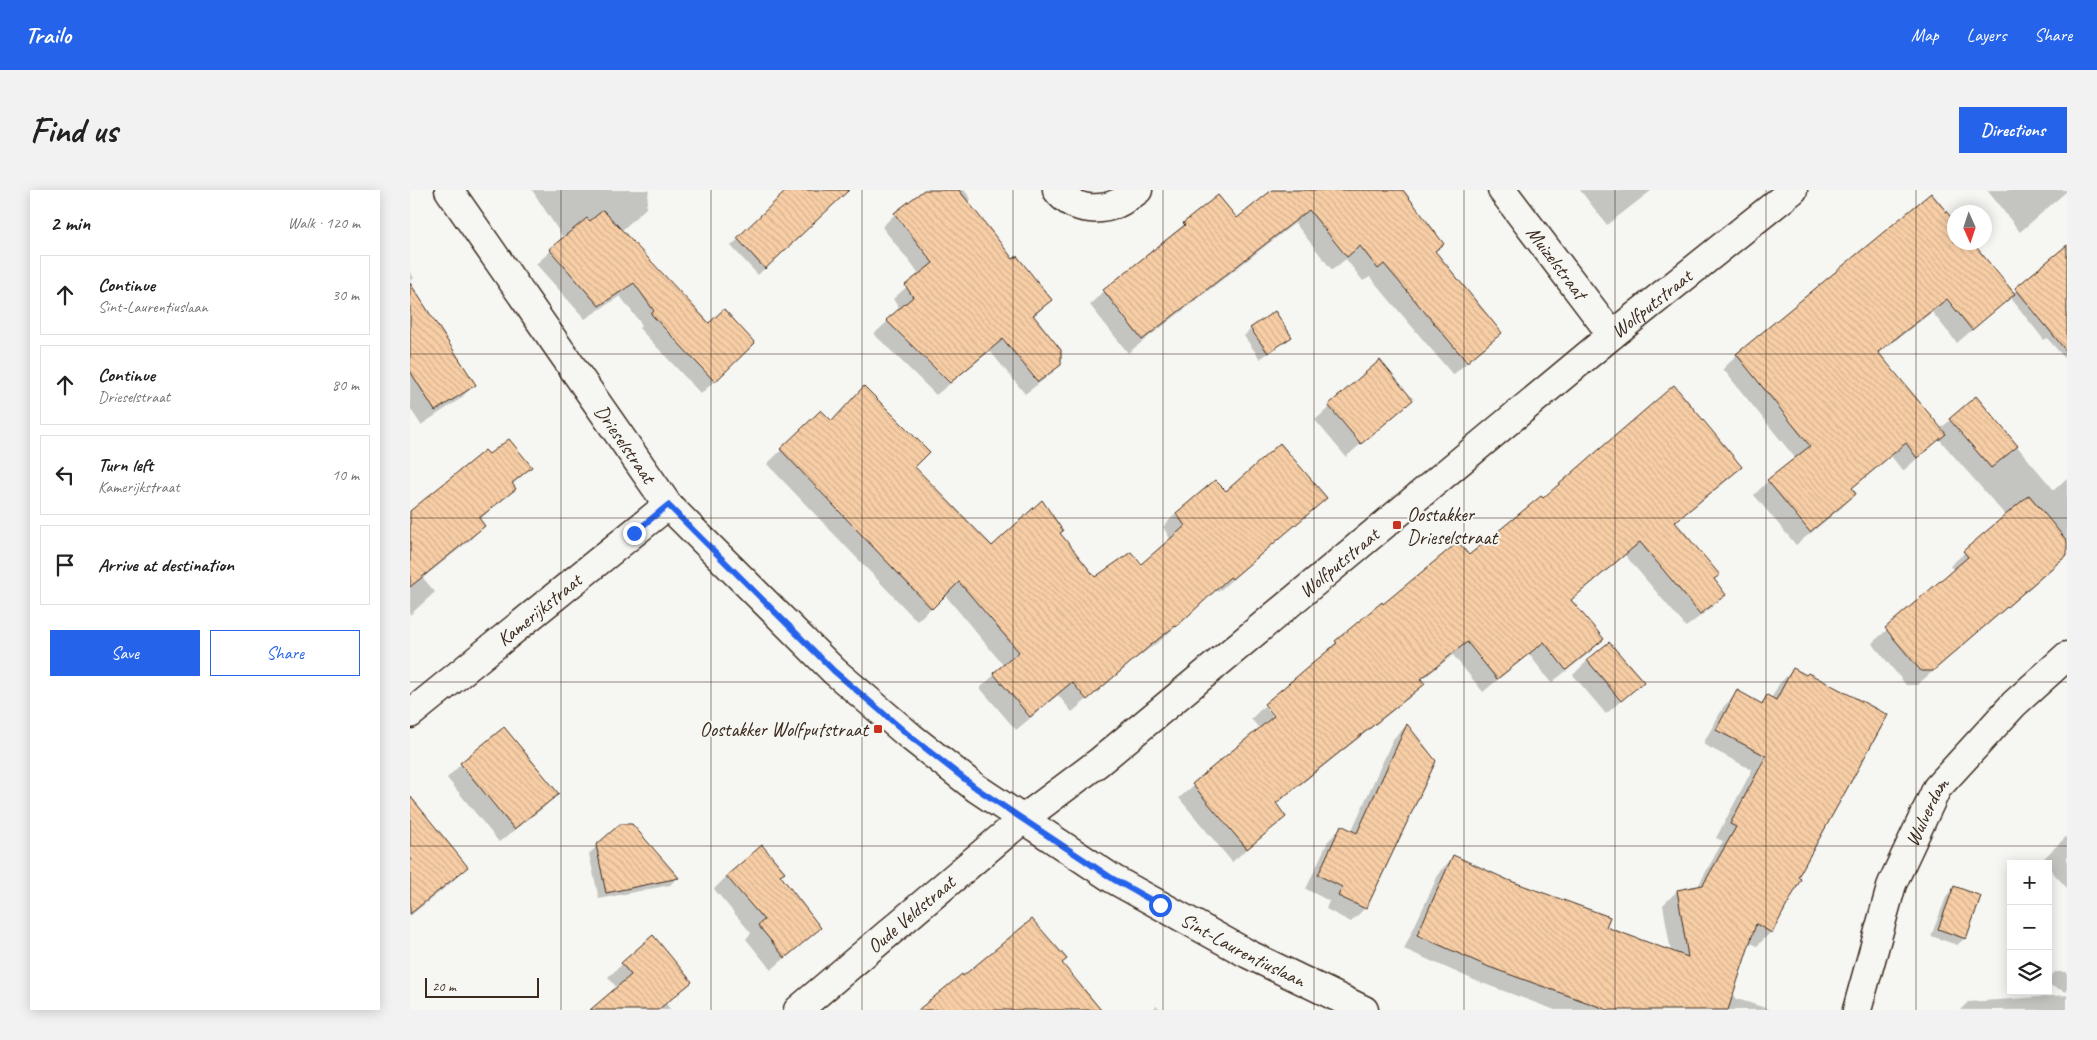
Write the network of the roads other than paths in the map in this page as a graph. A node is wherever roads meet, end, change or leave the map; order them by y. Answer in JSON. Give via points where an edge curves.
{"nodes":[{"id":1,"x":449,"y":190,"type":"edge"},
{"id":2,"x":1057,"y":190,"type":"edge"},
{"id":3,"x":1138,"y":190,"type":"edge"},
{"id":4,"x":1502,"y":190,"type":"edge"},
{"id":5,"x":1793,"y":190,"type":"edge"},
{"id":6,"x":1612,"y":334,"type":"junction"},
{"id":7,"x":668,"y":505,"type":"junction"},
{"id":8,"x":2067,"y":656,"type":"edge"},
{"id":9,"x":410,"y":714,"type":"edge"},
{"id":10,"x":1023,"y":819,"type":"junction"},
{"id":11,"x":798,"y":1010,"type":"edge"},
{"id":12,"x":1364,"y":1010,"type":"edge"},
{"id":13,"x":1857,"y":1010,"type":"edge"}],
"edges":[{"from":1,"to":7,"type":"street","name":"Drieselstraat"},
{"from":2,"to":3,"type":"street","via":[[1074,206],[1097,208],[1118,203]]},
{"from":4,"to":6,"type":"street","name":"Muizelstraat"},
{"from":5,"to":6,"type":"street","name":"Wolfputstraat"},
{"from":6,"to":10,"type":"street","name":"Wolfputstraat","via":[[1099,762]]},
{"from":7,"to":9,"type":"street","name":"Kamerijkstraat"},
{"from":7,"to":10,"type":"street","name":"Drieselstraat","via":[[834,671],[976,788]]},
{"from":8,"to":13,"type":"street","name":"Wulverdam","via":[[2014,704],[1936,788],[1892,884]]},
{"from":10,"to":11,"type":"street","name":"Oude Veldstraat"},
{"from":10,"to":12,"type":"street","name":"Sint-Laurentiuslaan","via":[[1152,901],[1248,954]]}]}
